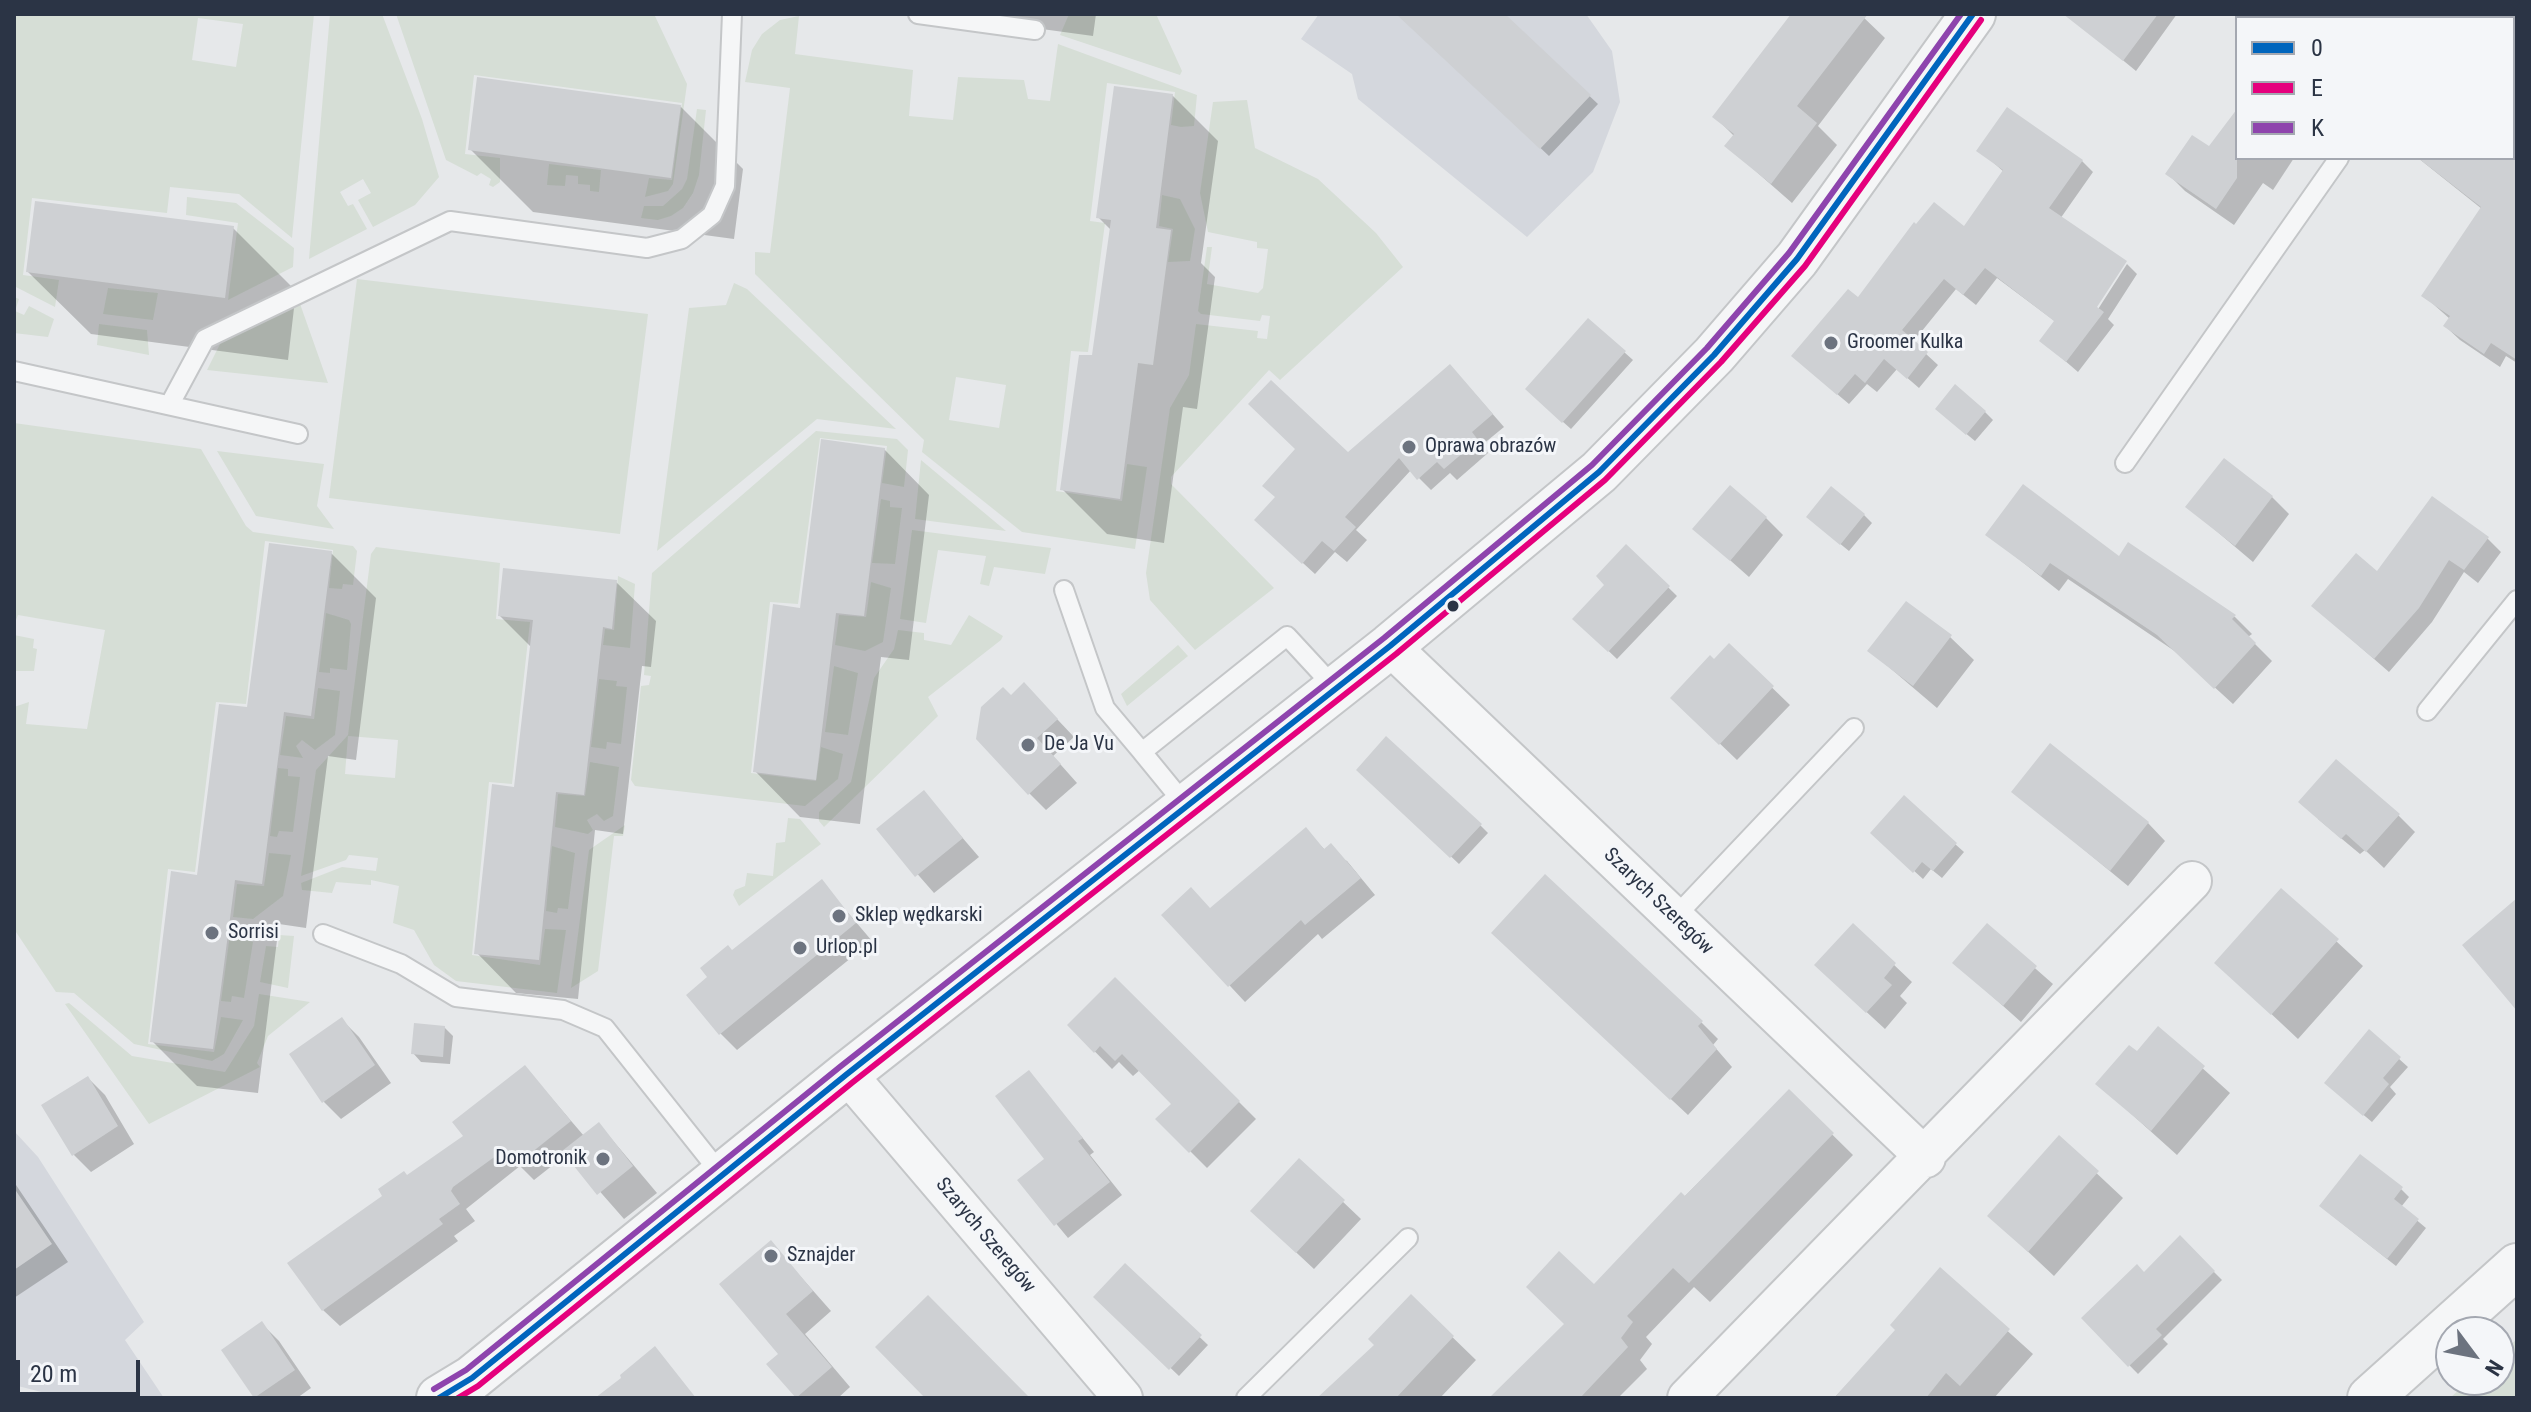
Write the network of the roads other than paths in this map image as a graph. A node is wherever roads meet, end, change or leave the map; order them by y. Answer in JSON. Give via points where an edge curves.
{"nodes":[{"id":1,"x":732,"y":14,"type":"edge"},
{"id":2,"x":918,"y":14,"type":"edge"},
{"id":3,"x":1973,"y":14,"type":"edge"},
{"id":4,"x":1035,"y":30,"type":"dead end"},
{"id":5,"x":2338,"y":160,"type":"edge"},
{"id":6,"x":14,"y":371,"type":"edge"},
{"id":7,"x":170,"y":404,"type":"junction"},
{"id":8,"x":298,"y":434,"type":"dead end"},
{"id":9,"x":2125,"y":463,"type":"dead end"},
{"id":10,"x":1064,"y":590,"type":"dead end"},
{"id":11,"x":2517,"y":600,"type":"edge"},
{"id":12,"x":1390,"y":646,"type":"junction"},
{"id":13,"x":1336,"y":689,"type":"junction"},
{"id":14,"x":2427,"y":711,"type":"dead end"},
{"id":15,"x":1854,"y":728,"type":"dead end"},
{"id":16,"x":1142,"y":752,"type":"junction"},
{"id":17,"x":1187,"y":807,"type":"junction"},
{"id":18,"x":2192,"y":881,"type":"dead end"},
{"id":19,"x":1674,"y":918,"type":"junction"},
{"id":20,"x":323,"y":934,"type":"dead end"},
{"id":21,"x":847,"y":1074,"type":"junction"},
{"id":22,"x":1926,"y":1158,"type":"junction"},
{"id":23,"x":721,"y":1174,"type":"junction"},
{"id":24,"x":1408,"y":1238,"type":"dead end"},
{"id":25,"x":2517,"y":1266,"type":"edge"},
{"id":26,"x":439,"y":1398,"type":"edge"},
{"id":27,"x":1123,"y":1398,"type":"edge"},
{"id":28,"x":1246,"y":1398,"type":"edge"},
{"id":29,"x":1687,"y":1398,"type":"edge"},
{"id":30,"x":2370,"y":1398,"type":"edge"}],
"edges":[{"from":1,"to":7,"type":"lane","via":[[725,186],[712,215],[682,239],[647,248],[450,221],[205,339]]},
{"from":2,"to":4,"type":"lane"},
{"from":3,"to":12,"type":"street","via":[[1797,259],[1714,355],[1599,472]]},
{"from":5,"to":9,"type":"lane"},
{"from":6,"to":7,"type":"lane"},
{"from":7,"to":8,"type":"lane"},
{"from":10,"to":16,"type":"lane","via":[[1105,708]]},
{"from":11,"to":14,"type":"lane"},
{"from":12,"to":13,"type":"street"},
{"from":12,"to":19,"type":"street","name":"Szarych Szeregów"},
{"from":13,"to":16,"type":"lane","via":[[1287,636]]},
{"from":13,"to":17,"type":"street"},
{"from":15,"to":19,"type":"lane"},
{"from":16,"to":17,"type":"lane"},
{"from":17,"to":21,"type":"street"},
{"from":18,"to":22,"type":"street"},
{"from":19,"to":22,"type":"street","name":"Szarych Szeregów"},
{"from":20,"to":23,"type":"lane","via":[[401,964],[456,997],[563,1010],[605,1028]]},
{"from":21,"to":23,"type":"street"},
{"from":21,"to":27,"type":"street","name":"Szarych Szeregów"},
{"from":22,"to":29,"type":"street"},
{"from":23,"to":26,"type":"street","via":[[472,1378]]},
{"from":24,"to":28,"type":"lane"},
{"from":25,"to":30,"type":"street"}]}
